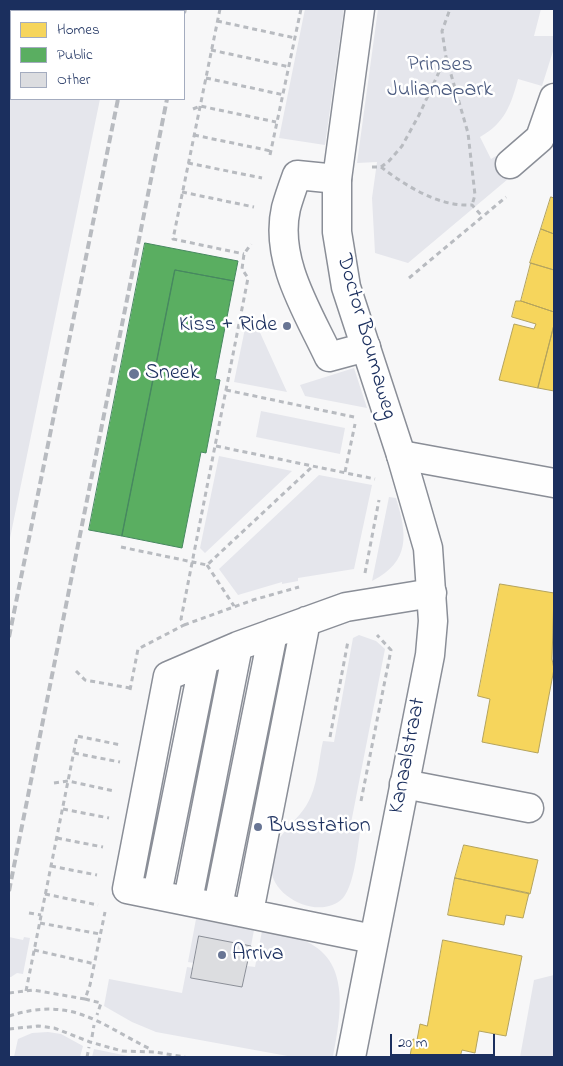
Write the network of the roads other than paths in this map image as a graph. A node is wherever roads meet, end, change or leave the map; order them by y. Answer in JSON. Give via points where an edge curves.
{"nodes":[{"id":1,"x":360,"y":9,"type":"edge"},
{"id":2,"x":554,"y":98,"type":"edge"},
{"id":3,"x":510,"y":164,"type":"road end"},
{"id":4,"x":337,"y":179,"type":"junction"},
{"id":5,"x":366,"y":347,"type":"junction"},
{"id":6,"x":401,"y":454,"type":"junction"},
{"id":7,"x":554,"y":483,"type":"edge"},
{"id":8,"x":432,"y":593,"type":"junction"},
{"id":9,"x":306,"y":621,"type":"junction"},
{"id":10,"x":273,"y":633,"type":"junction"},
{"id":11,"x":238,"y":646,"type":"junction"},
{"id":12,"x":404,"y":784,"type":"junction"},
{"id":13,"x":530,"y":808,"type":"dead end"},
{"id":14,"x":188,"y":900,"type":"junction"},
{"id":15,"x":218,"y":906,"type":"junction"},
{"id":16,"x":249,"y":912,"type":"junction"},
{"id":17,"x":373,"y":939,"type":"junction"},
{"id":18,"x":351,"y":1057,"type":"edge"}],
"edges":[{"from":1,"to":4,"type":"main road","name":"Doctor Boumaweg"},
{"from":2,"to":3,"type":"main road","via":[[540,138]]},
{"from":4,"to":5,"type":"main road","name":"Doctor Boumaweg","via":[[341,266]]},
{"from":4,"to":5,"type":"main road","via":[[297,175],[286,208],[284,250],[293,278],[329,357]]},
{"from":5,"to":6,"type":"main road","name":"Doctor Boumaweg"},
{"from":6,"to":7,"type":"main road"},
{"from":6,"to":8,"type":"main road","name":"Kanaalstraat","via":[[428,548]]},
{"from":8,"to":9,"type":"main road","via":[[346,607]]},
{"from":8,"to":12,"type":"main road","name":"Kanaalstraat","via":[[430,655]]},
{"from":9,"to":10,"type":"main road"},
{"from":9,"to":16,"type":"main road"},
{"from":10,"to":11,"type":"main road"},
{"from":10,"to":15,"type":"main road"},
{"from":11,"to":14,"type":"main road"},
{"from":11,"to":14,"type":"main road","via":[[168,676],[127,889]]},
{"from":12,"to":13,"type":"main road"},
{"from":12,"to":17,"type":"main road","name":"Kanaalstraat"},
{"from":14,"to":15,"type":"main road"},
{"from":15,"to":16,"type":"main road"},
{"from":16,"to":17,"type":"main road"},
{"from":17,"to":18,"type":"main road","name":"Kanaalstraat"}]}
